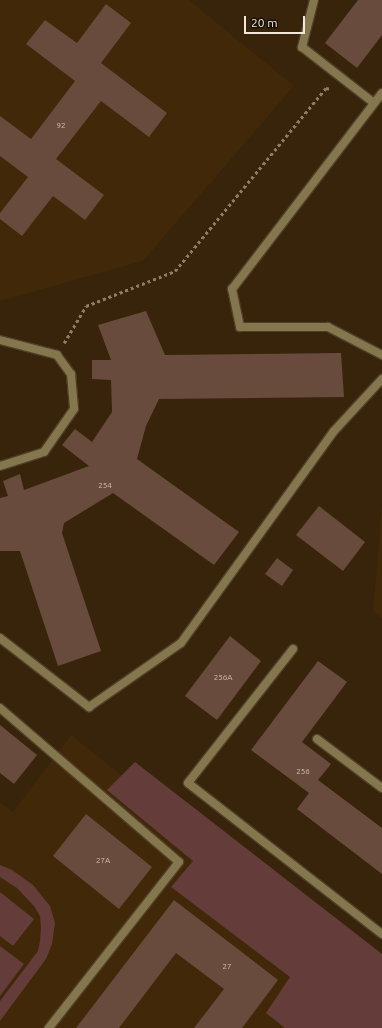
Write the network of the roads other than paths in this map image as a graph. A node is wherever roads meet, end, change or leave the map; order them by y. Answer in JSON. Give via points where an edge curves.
{"nodes":[{"id":1,"x":314,"y":0,"type":"edge"},
{"id":2,"x":382,"y":93,"type":"edge"},
{"id":3,"x":374,"y":104,"type":"junction"},
{"id":4,"x":0,"y":340,"type":"edge"},
{"id":5,"x":382,"y":355,"type":"edge"},
{"id":6,"x":382,"y":379,"type":"edge"},
{"id":7,"x":0,"y":466,"type":"edge"},
{"id":8,"x":0,"y":638,"type":"edge"},
{"id":9,"x":293,"y":649,"type":"dead end"},
{"id":10,"x":0,"y":708,"type":"edge"},
{"id":11,"x":317,"y":739,"type":"dead end"},
{"id":12,"x":382,"y":788,"type":"edge"},
{"id":13,"x":382,"y":934,"type":"edge"},
{"id":14,"x":49,"y":1028,"type":"edge"}],
"edges":[{"from":1,"to":3,"type":"lane","via":[[302,47]]},
{"from":2,"to":3,"type":"lane"},
{"from":3,"to":5,"type":"lane","via":[[232,289],[240,327],[328,327]]},
{"from":4,"to":7,"type":"lane","via":[[57,355],[71,374],[74,409],[44,452]]},
{"from":6,"to":8,"type":"lane","via":[[334,431],[181,643],[90,707]]},
{"from":9,"to":13,"type":"lane","via":[[188,783]]},
{"from":10,"to":14,"type":"lane","via":[[179,862]]},
{"from":11,"to":12,"type":"lane"}]}
